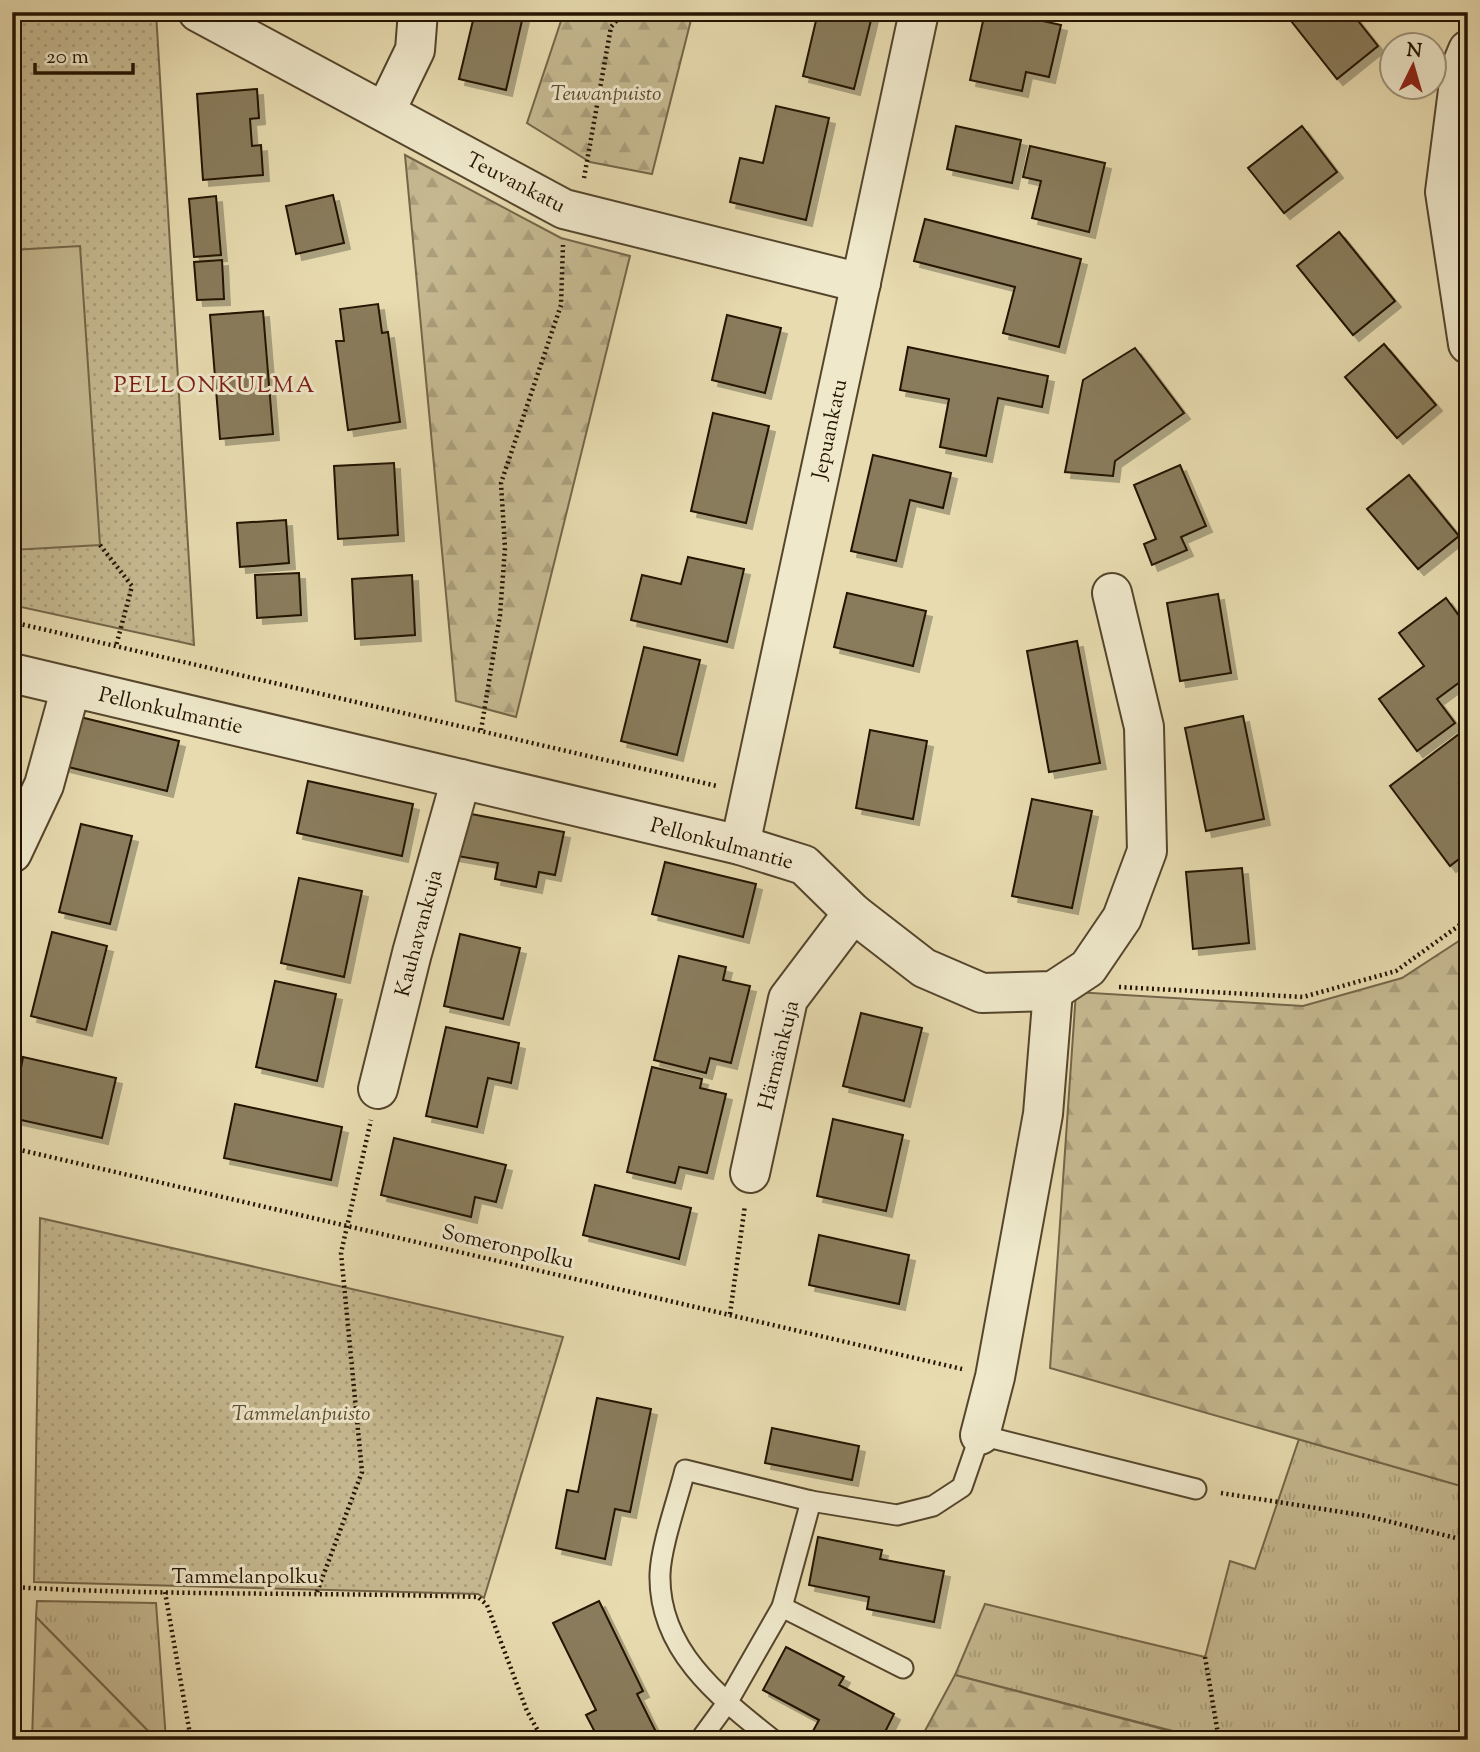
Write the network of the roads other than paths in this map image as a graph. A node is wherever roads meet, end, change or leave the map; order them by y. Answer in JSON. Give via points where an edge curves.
{"nodes":[{"id":1,"x":198,"y":12,"type":"edge"},
{"id":2,"x":418,"y":12,"type":"edge"},
{"id":3,"x":919,"y":12,"type":"edge"},
{"id":4,"x":1468,"y":50,"type":"edge"},
{"id":5,"x":384,"y":112,"type":"junction"},
{"id":6,"x":861,"y":284,"type":"junction"},
{"id":7,"x":1468,"y":344,"type":"edge"},
{"id":8,"x":1111,"y":593,"type":"dead end"},
{"id":9,"x":12,"y":673,"type":"edge"},
{"id":10,"x":71,"y":687,"type":"junction"},
{"id":11,"x":461,"y":779,"type":"junction"},
{"id":12,"x":740,"y":845,"type":"junction"},
{"id":13,"x":12,"y":853,"type":"edge"},
{"id":14,"x":853,"y":913,"type":"junction"},
{"id":15,"x":1053,"y":992,"type":"junction"},
{"id":16,"x":378,"y":1088,"type":"road end"},
{"id":17,"x":750,"y":1173,"type":"road end"},
{"id":18,"x":980,"y":1435,"type":"junction"},
{"id":19,"x":1196,"y":1489,"type":"road end"},
{"id":20,"x":811,"y":1501,"type":"junction"},
{"id":21,"x":782,"y":1607,"type":"junction"},
{"id":22,"x":903,"y":1668,"type":"dead end"},
{"id":23,"x":727,"y":1703,"type":"junction"},
{"id":24,"x":700,"y":1740,"type":"edge"},
{"id":25,"x":773,"y":1740,"type":"edge"}],
"edges":[{"from":1,"to":5,"type":"street","name":"Teuvankatu"},
{"from":2,"to":5,"type":"street","via":[[415,50]]},
{"from":3,"to":6,"type":"street","name":"Jepuankatu"},
{"from":4,"to":7,"type":"street","via":[[1461,67],[1445,192]]},
{"from":5,"to":6,"type":"street","name":"Teuvankatu","via":[[564,209]]},
{"from":6,"to":12,"type":"street","name":"Jepuankatu"},
{"from":8,"to":15,"type":"street","via":[[1144,727],[1147,851],[1122,918],[1088,968]]},
{"from":9,"to":10,"type":"street","name":"Pellonkulmantie"},
{"from":10,"to":11,"type":"street","name":"Pellonkulmantie"},
{"from":10,"to":13,"type":"street","via":[[44,785]]},
{"from":11,"to":12,"type":"street","name":"Pellonkulmantie"},
{"from":11,"to":16,"type":"street","name":"Kauhavankuja"},
{"from":12,"to":14,"type":"street","name":"Pellonkulmantie","via":[[804,865]]},
{"from":14,"to":15,"type":"street","name":"Pellonkulmantie","via":[[924,968],[982,993]]},
{"from":14,"to":17,"type":"street","name":"Härmänkuja","via":[[788,999]]},
{"from":15,"to":18,"type":"street","via":[[1043,1114],[995,1377]]},
{"from":18,"to":19,"type":"lane"},
{"from":18,"to":20,"type":"lane","via":[[962,1487],[933,1506],[897,1516]]},
{"from":20,"to":21,"type":"lane"},
{"from":20,"to":23,"type":"lane","via":[[685,1470],[660,1573],[664,1614],[686,1661]]},
{"from":21,"to":22,"type":"lane"},
{"from":21,"to":23,"type":"lane"},
{"from":23,"to":24,"type":"lane"},
{"from":23,"to":25,"type":"lane"}]}
